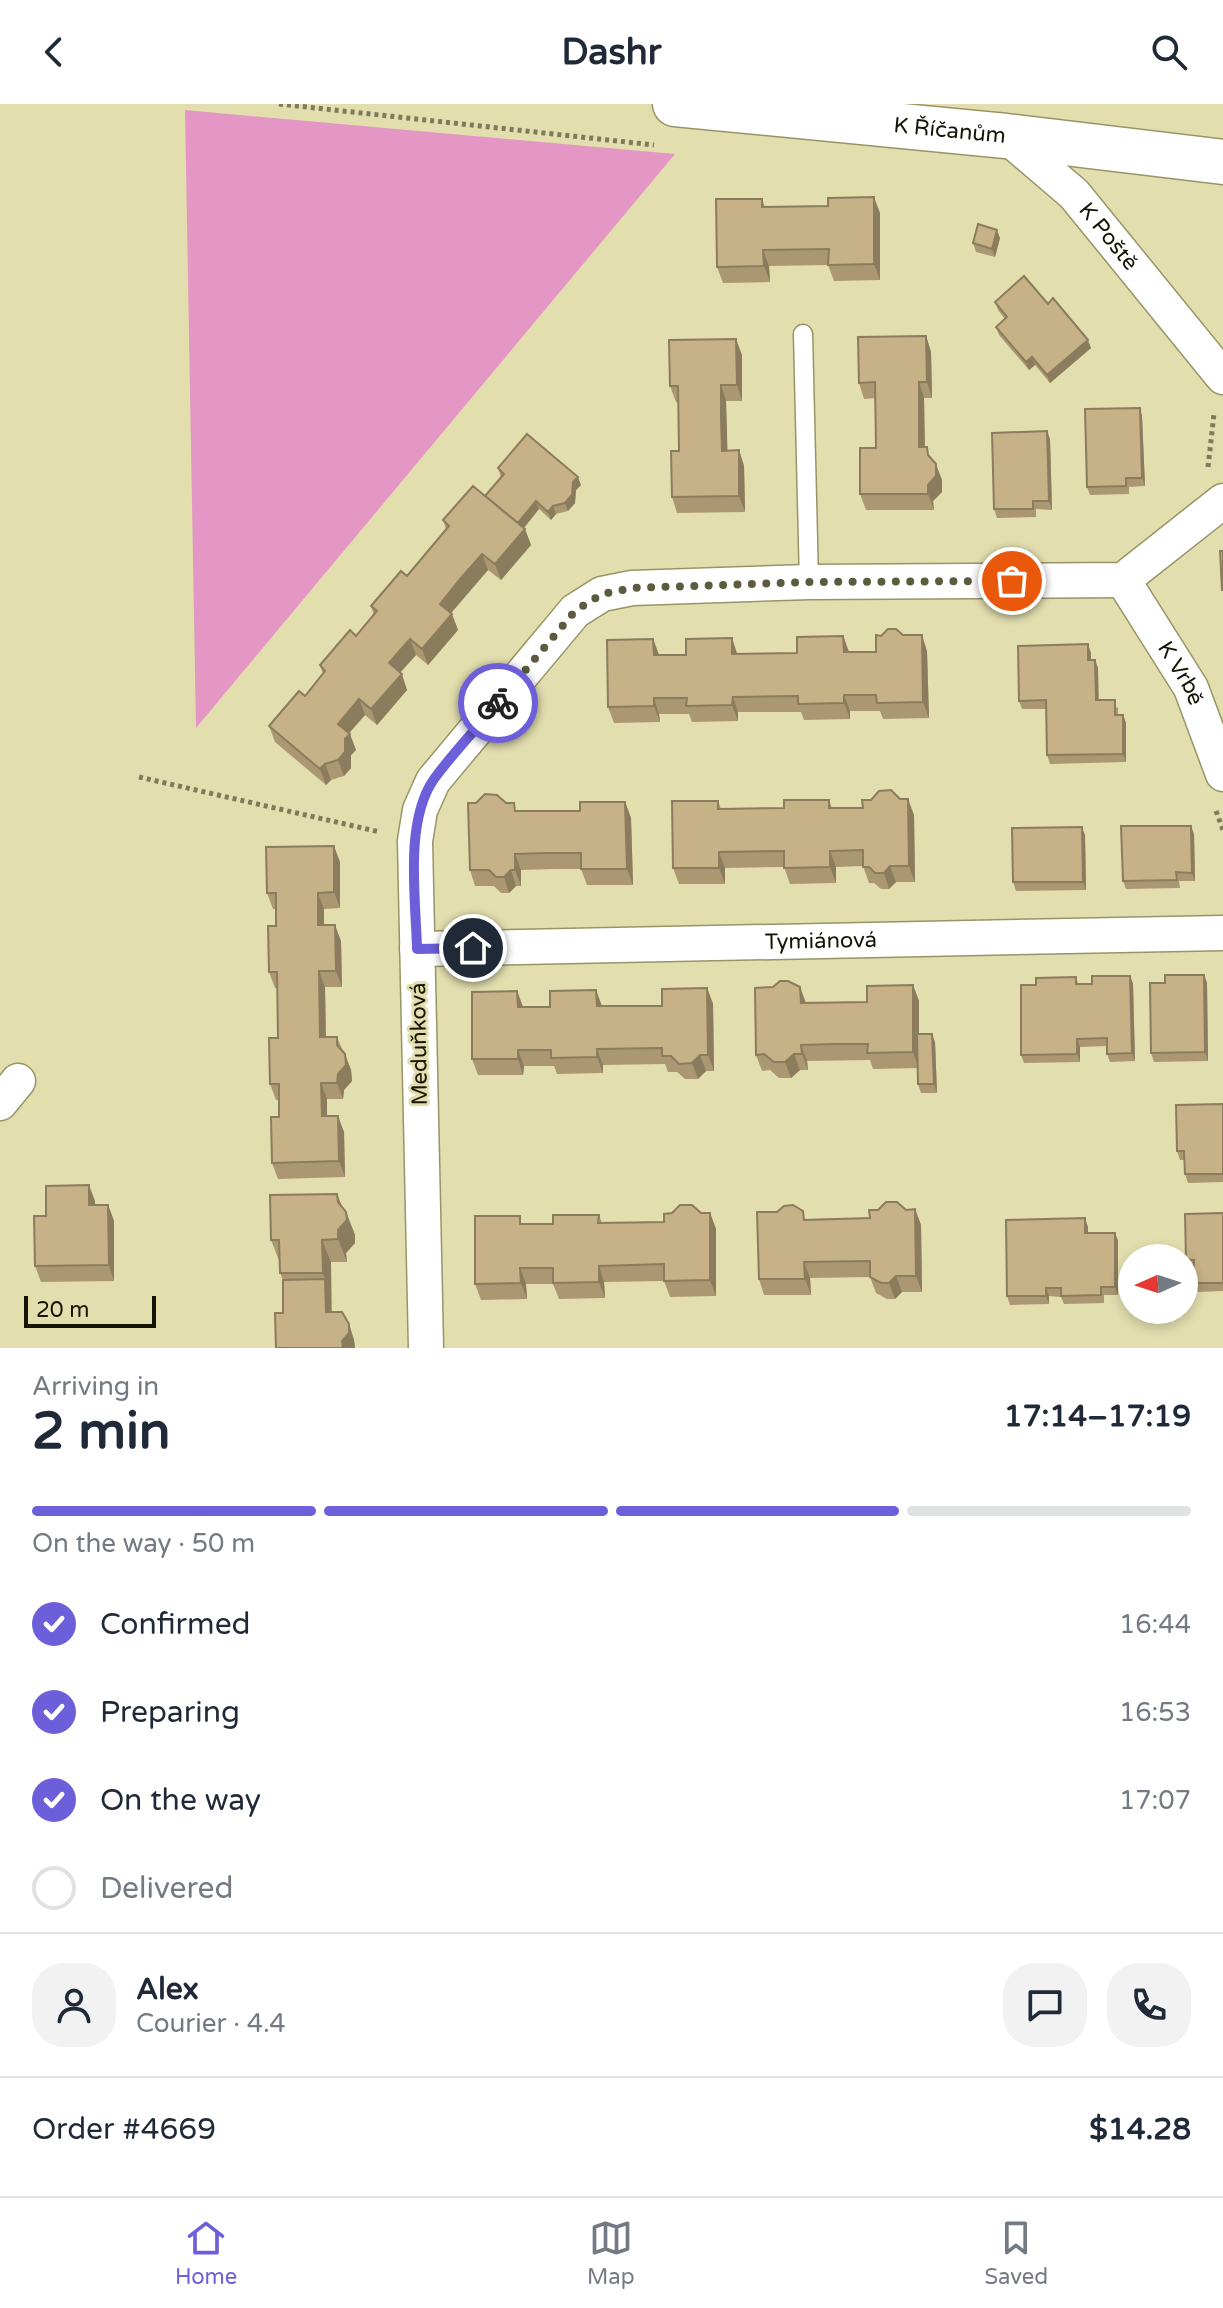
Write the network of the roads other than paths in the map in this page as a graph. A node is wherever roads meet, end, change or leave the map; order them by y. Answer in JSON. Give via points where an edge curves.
{"nodes":[{"id":1,"x":675,"y":104,"type":"edge"},
{"id":2,"x":995,"y":120,"type":"edge"},
{"id":3,"x":1223,"y":162,"type":"edge"},
{"id":4,"x":803,"y":334,"type":"dead end"},
{"id":5,"x":1214,"y":390,"type":"edge"},
{"id":6,"x":1215,"y":488,"type":"edge"},
{"id":7,"x":1123,"y":580,"type":"junction"},
{"id":8,"x":809,"y":582,"type":"junction"},
{"id":9,"x":1218,"y":788,"type":"edge"},
{"id":10,"x":1223,"y":933,"type":"edge"},
{"id":11,"x":417,"y":949,"type":"junction"},
{"id":12,"x":426,"y":1348,"type":"edge"}],
"edges":[{"from":1,"to":2,"type":"street","name":"K Říčanům"},
{"from":2,"to":3,"type":"street","name":"K Říčanům"},
{"from":2,"to":5,"type":"street","name":"K Poště","via":[[1074,194]]},
{"from":4,"to":8,"type":"lane"},
{"from":6,"to":7,"type":"street"},
{"from":7,"to":8,"type":"street","name":"Meduňková"},
{"from":7,"to":9,"type":"street","name":"K Vrbě","via":[[1191,688]]},
{"from":8,"to":11,"type":"street","name":"Meduňková","via":[[632,588],[602,594],[575,611],[433,781],[420,810],[415,841]]},
{"from":10,"to":11,"type":"street","name":"Tymiánová"},
{"from":11,"to":12,"type":"street","name":"Meduňková"}]}
